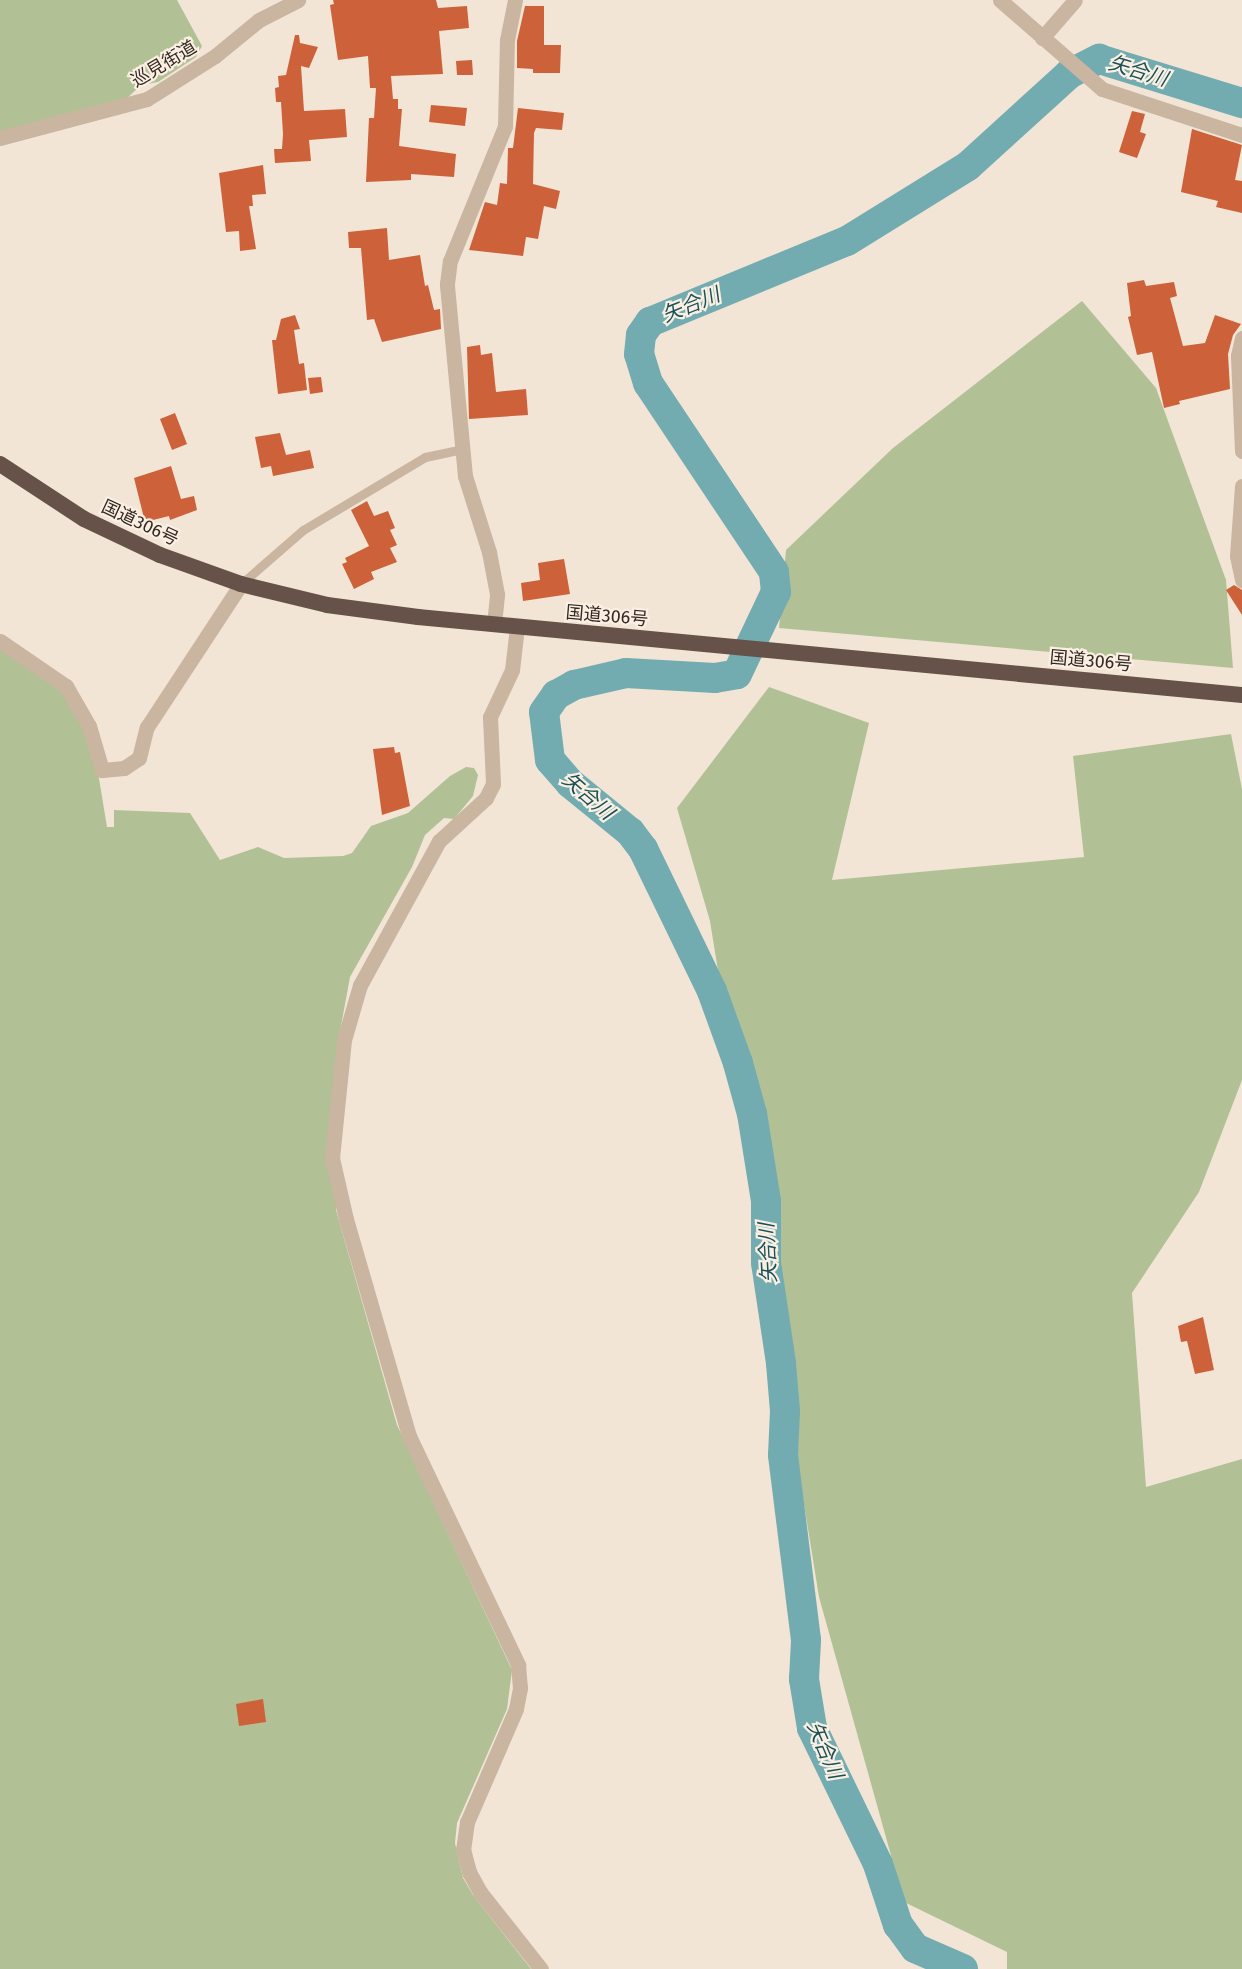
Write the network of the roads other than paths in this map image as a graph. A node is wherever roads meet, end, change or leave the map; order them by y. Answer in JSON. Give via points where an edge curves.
{"nodes":[{"id":1,"x":298,"y":0,"type":"edge"},
{"id":2,"x":515,"y":0,"type":"edge"},
{"id":3,"x":1000,"y":0,"type":"edge"},
{"id":4,"x":1075,"y":0,"type":"edge"},
{"id":5,"x":1042,"y":38,"type":"junction"},
{"id":6,"x":1242,"y":135,"type":"edge"},
{"id":7,"x":0,"y":138,"type":"edge"},
{"id":8,"x":1242,"y":338,"type":"edge"},
{"id":9,"x":462,"y":449,"type":"junction"},
{"id":10,"x":1242,"y":451,"type":"edge"},
{"id":11,"x":0,"y":464,"type":"edge"},
{"id":12,"x":1242,"y":486,"type":"edge"},
{"id":13,"x":1242,"y":580,"type":"edge"},
{"id":14,"x":241,"y":584,"type":"junction"},
{"id":15,"x":494,"y":624,"type":"junction"},
{"id":16,"x":517,"y":627,"type":"junction"},
{"id":17,"x":0,"y":641,"type":"edge"},
{"id":18,"x":1242,"y":695,"type":"edge"},
{"id":19,"x":541,"y":1969,"type":"edge"}],
"edges":[{"from":1,"to":7,"type":"street","name":"巡見街道","via":[[267,15],[215,57],[147,99]]},
{"from":2,"to":9,"type":"street","via":[[507,40],[505,126],[448,270]]},
{"from":3,"to":5,"type":"street"},
{"from":4,"to":5,"type":"street"},
{"from":5,"to":6,"type":"street","via":[[1102,89]]},
{"from":8,"to":10,"type":"street","via":[[1238,357]]},
{"from":9,"to":14,"type":"lane","via":[[425,457],[303,530]]},
{"from":9,"to":15,"type":"street","via":[[465,476],[497,594]]},
{"from":11,"to":14,"type":"highway","name":"国道306号","via":[[51,499],[120,537]]},
{"from":12,"to":13,"type":"street","via":[[1237,556]]},
{"from":14,"to":15,"type":"highway","name":"国道306号","via":[[327,605]]},
{"from":14,"to":17,"type":"street","via":[[147,727],[139,758],[124,768],[102,770],[89,726],[66,686]]},
{"from":15,"to":16,"type":"highway","name":"国道306号"},
{"from":16,"to":18,"type":"highway","name":"国道306号"},
{"from":16,"to":19,"type":"street","via":[[512,670],[490,717],[493,784],[486,798],[439,841],[360,985],[344,1040],[332,1158],[409,1436],[518,1665],[520,1688],[516,1709],[467,1822],[463,1849],[480,1892]]}]}
